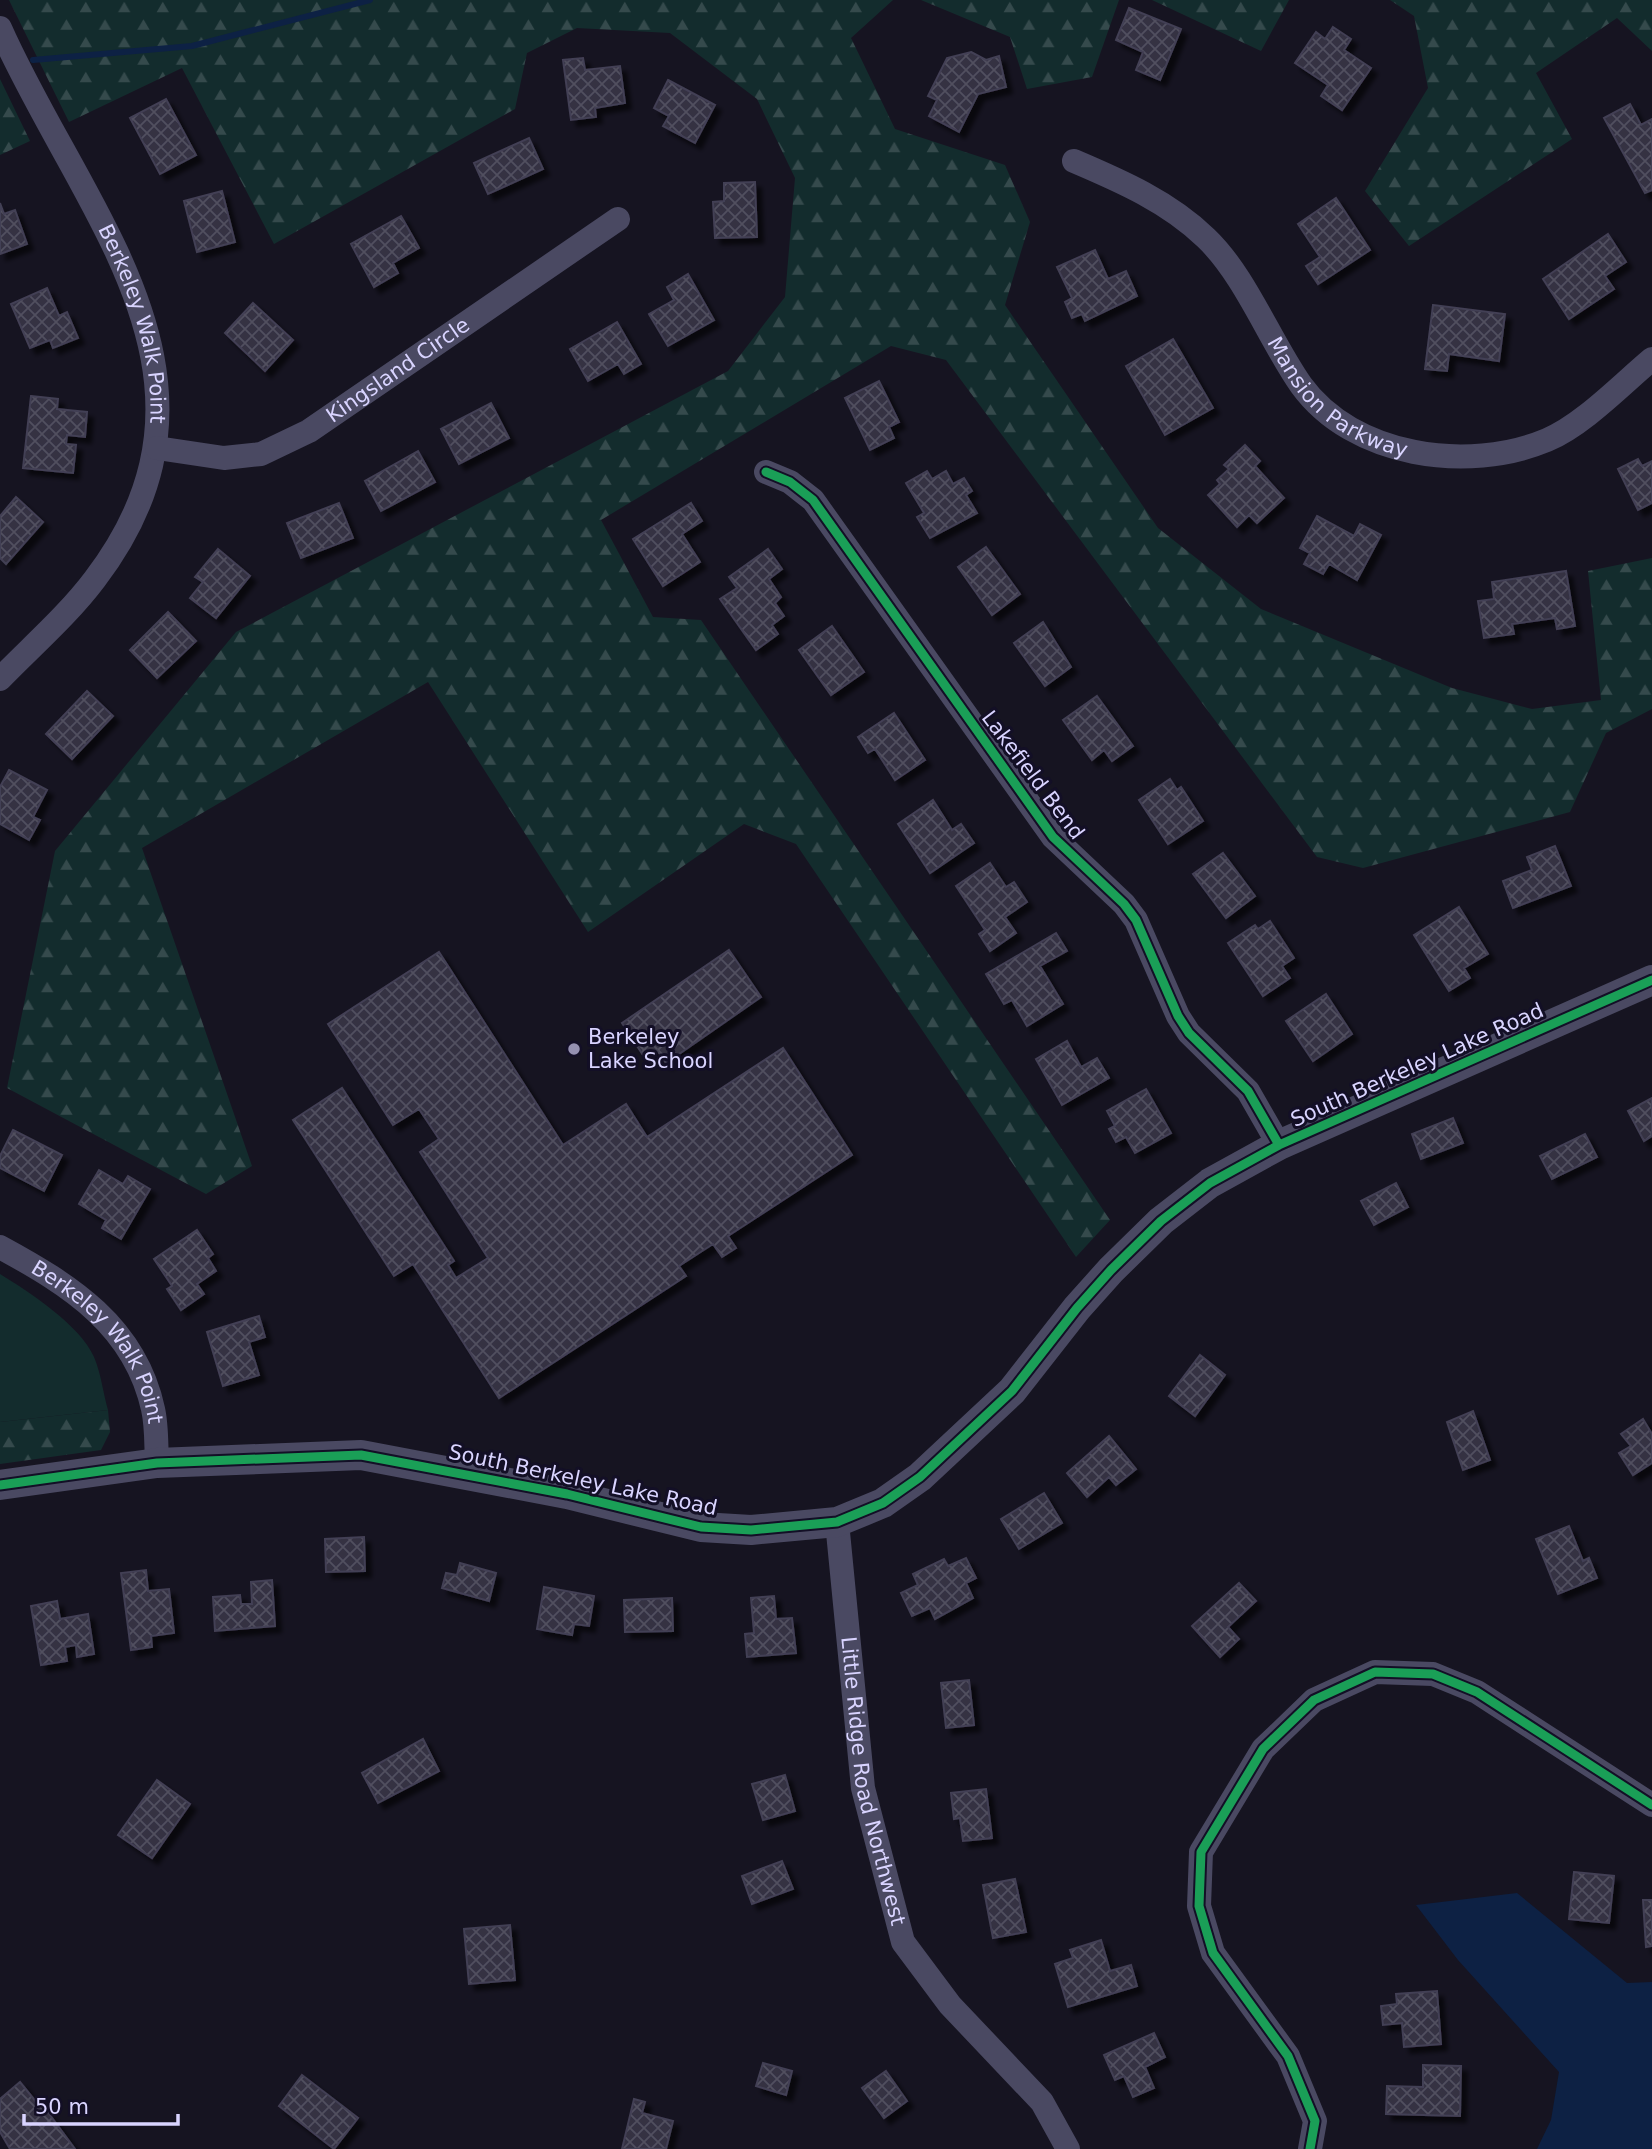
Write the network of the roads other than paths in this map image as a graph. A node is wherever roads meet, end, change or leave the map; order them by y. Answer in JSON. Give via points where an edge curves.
{"nodes":[{"id":1,"x":0,"y":29,"type":"edge"},
{"id":2,"x":1074,"y":161,"type":"dead end"},
{"id":3,"x":618,"y":219,"type":"dead end"},
{"id":4,"x":1652,"y":359,"type":"edge"},
{"id":5,"x":157,"y":448,"type":"junction"},
{"id":6,"x":766,"y":472,"type":"dead end"},
{"id":7,"x":0,"y":679,"type":"edge"},
{"id":8,"x":1652,"y":980,"type":"edge"},
{"id":9,"x":1279,"y":1145,"type":"junction"},
{"id":10,"x":0,"y":1247,"type":"edge"},
{"id":11,"x":157,"y":1463,"type":"junction"},
{"id":12,"x":0,"y":1485,"type":"edge"},
{"id":13,"x":836,"y":1522,"type":"junction"},
{"id":14,"x":1652,"y":1805,"type":"edge"},
{"id":15,"x":1068,"y":2149,"type":"edge"},
{"id":16,"x":1310,"y":2149,"type":"edge"}],
"edges":[{"from":1,"to":5,"type":"street","name":"Berkeley Walk Point","via":[[114,246],[141,309],[158,377]]},
{"from":2,"to":4,"type":"street","name":"Mansion Parkway","via":[[1141,190],[1206,237],[1301,384],[1336,422],[1370,440],[1455,456],[1515,451],[1550,439]]},
{"from":3,"to":5,"type":"street","name":"Kingsland Circle","via":[[309,431],[261,454],[236,457]]},
{"from":5,"to":7,"type":"street","name":"Berkeley Walk Point","via":[[138,508],[95,579]]},
{"from":6,"to":9,"type":"street","name":"Lakefield Bend","via":[[790,482],[813,500],[1053,836],[1124,904],[1136,920],[1178,1016],[1189,1033],[1248,1091]]},
{"from":8,"to":9,"type":"street","name":"South Berkeley Lake Road"},
{"from":9,"to":13,"type":"street","name":"South Berkeley Lake Road","via":[[1210,1183],[1161,1221],[1077,1308],[1012,1391],[920,1477],[883,1503]]},
{"from":10,"to":11,"type":"street","name":"Berkeley Walk Point","via":[[71,1289],[101,1313],[133,1356],[153,1409]]},
{"from":11,"to":12,"type":"street","name":"South Berkeley Lake Road"},
{"from":11,"to":13,"type":"street","name":"South Berkeley Lake Road","via":[[361,1455],[567,1494],[701,1527],[751,1530]]},
{"from":13,"to":15,"type":"street","name":"Little Ridge Road Northwest","via":[[863,1788],[903,1942],[950,2005],[1041,2102]]},
{"from":14,"to":16,"type":"street","via":[[1477,1692],[1433,1674],[1375,1672],[1314,1700],[1263,1749],[1201,1852],[1199,1906],[1213,1952],[1288,2056],[1315,2121]]}]}
